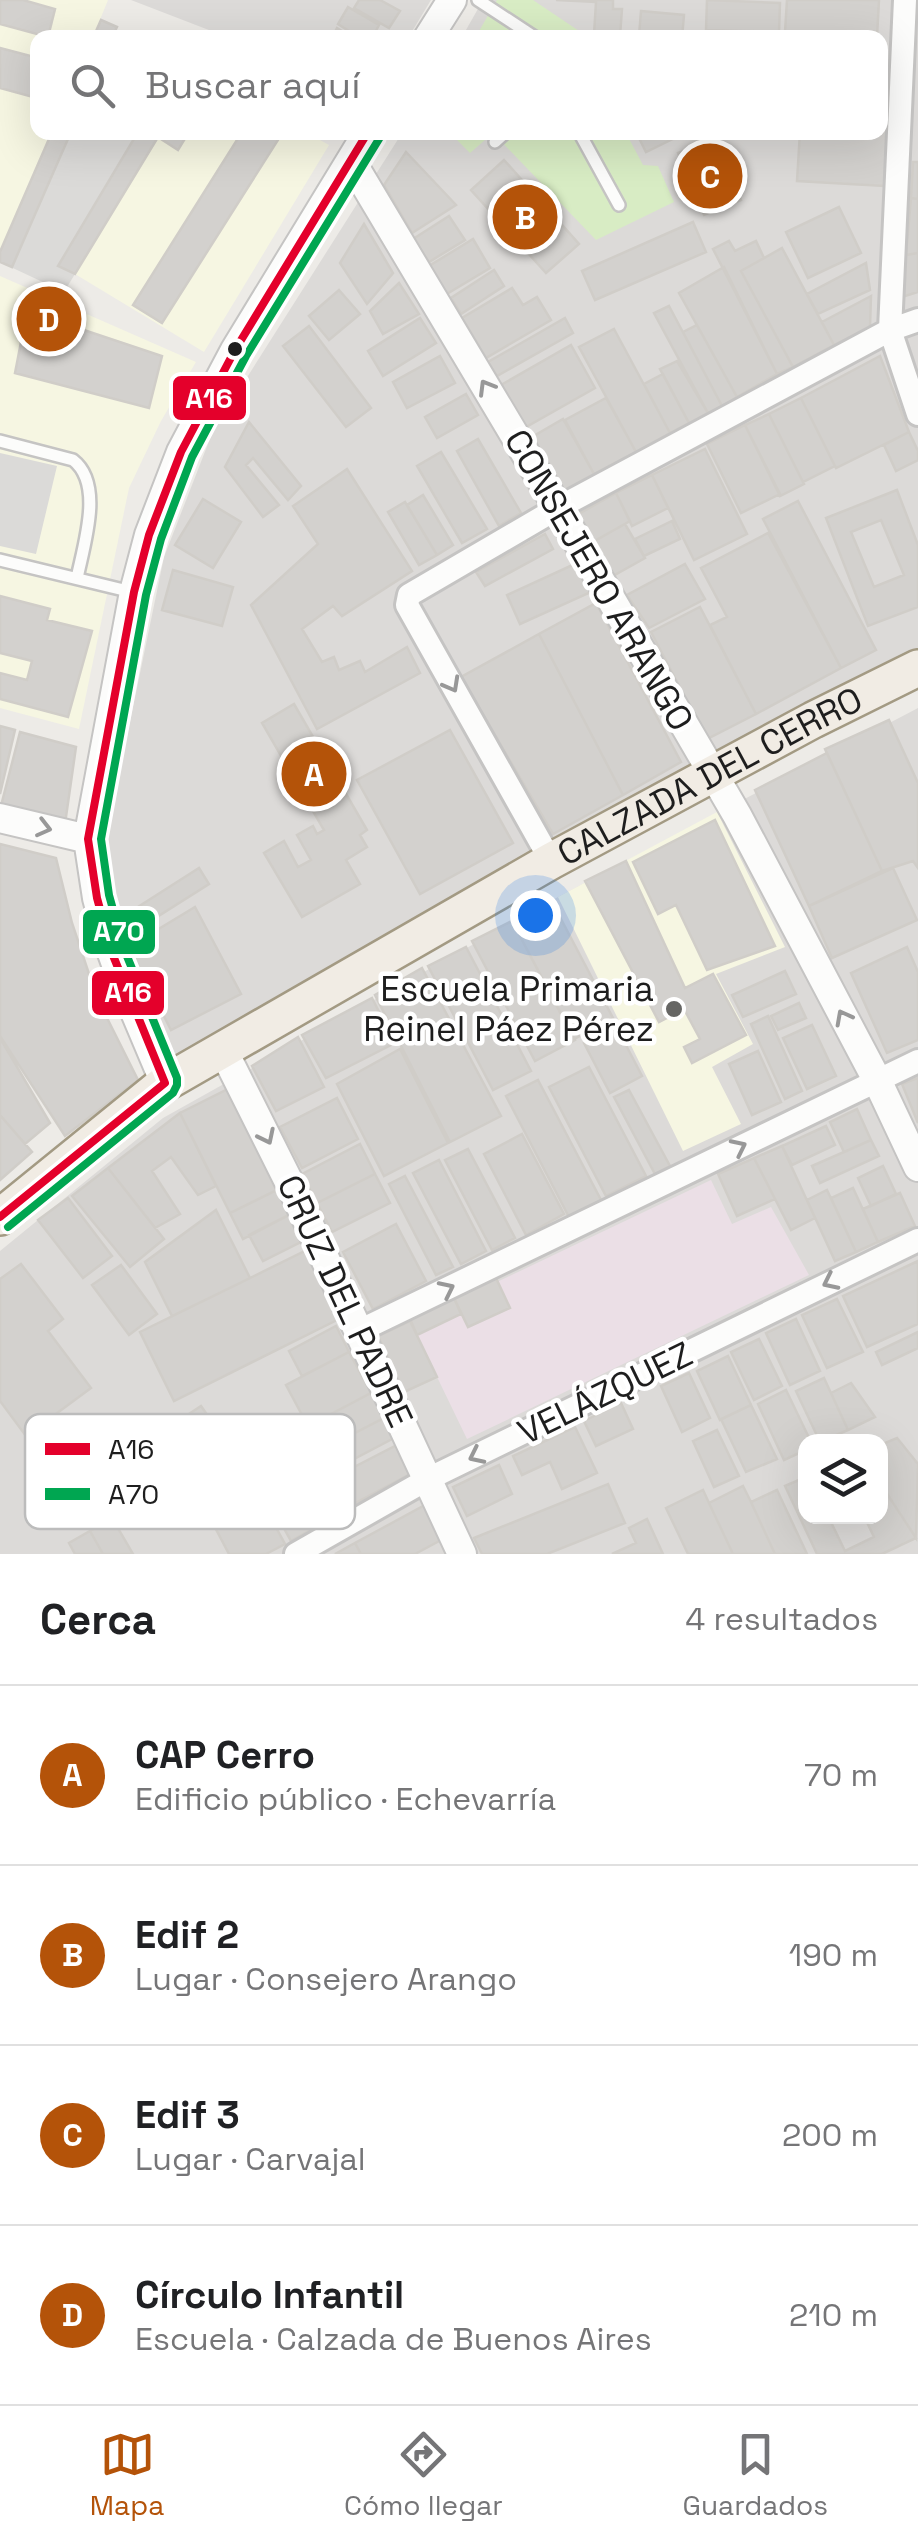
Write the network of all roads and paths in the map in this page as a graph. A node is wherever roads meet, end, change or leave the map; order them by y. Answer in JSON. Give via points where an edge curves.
{"nodes":[{"id":1,"x":452,"y":0,"type":"edge"},
{"id":2,"x":478,"y":0,"type":"edge"},
{"id":3,"x":905,"y":0,"type":"edge"},
{"id":4,"x":433,"y":30,"type":"edge"},
{"id":5,"x":524,"y":30,"type":"edge"},
{"id":6,"x":892,"y":54,"type":"edge"},
{"id":7,"x":363,"y":140,"type":"edge"},
{"id":8,"x":583,"y":140,"type":"edge"},
{"id":9,"x":908,"y":152,"type":"edge"},
{"id":10,"x":351,"y":160,"type":"junction"},
{"id":11,"x":619,"y":206,"type":"dead end"},
{"id":12,"x":918,"y":320,"type":"edge"},
{"id":13,"x":890,"y":330,"type":"junction"},
{"id":14,"x":918,"y":414,"type":"edge"},
{"id":15,"x":0,"y":442,"type":"edge"},
{"id":16,"x":558,"y":508,"type":"junction"},
{"id":17,"x":0,"y":560,"type":"edge"},
{"id":18,"x":77,"y":578,"type":"junction"},
{"id":19,"x":134,"y":592,"type":"junction"},
{"id":20,"x":918,"y":668,"type":"edge"},
{"id":21,"x":712,"y":774,"type":"junction"},
{"id":22,"x":0,"y":818,"type":"edge"},
{"id":23,"x":88,"y":838,"type":"junction"},
{"id":24,"x":551,"y":861,"type":"junction"},
{"id":25,"x":223,"y":1050,"type":"junction"},
{"id":26,"x":918,"y":1060,"type":"edge"},
{"id":27,"x":877,"y":1080,"type":"junction"},
{"id":28,"x":165,"y":1083,"type":"junction"},
{"id":29,"x":918,"y":1166,"type":"edge"},
{"id":30,"x":0,"y":1217,"type":"edge"},
{"id":31,"x":918,"y":1240,"type":"edge"},
{"id":32,"x":359,"y":1332,"type":"junction"},
{"id":33,"x":428,"y":1479,"type":"junction"},
{"id":34,"x":355,"y":1520,"type":"edge"},
{"id":35,"x":340,"y":1529,"type":"edge"},
{"id":36,"x":296,"y":1554,"type":"edge"},
{"id":37,"x":462,"y":1554,"type":"edge"}],
"edges":[{"from":1,"to":4,"type":"street"},
{"from":2,"to":5,"type":"lane"},
{"from":3,"to":6,"type":"street"},
{"from":6,"to":9,"type":"street"},
{"from":7,"to":10,"type":"street"},
{"from":8,"to":11,"type":"lane"},
{"from":9,"to":13,"type":"street"},
{"from":16,"to":10,"type":"street","name":"CONSEJERO ARANGO","one_way":true},
{"from":10,"to":19,"type":"street","via":[[181,452]]},
{"from":12,"to":13,"type":"street"},
{"from":13,"to":14,"type":"street"},
{"from":13,"to":16,"type":"street"},
{"from":15,"to":18,"type":"lane","via":[[82,467],[89,507]]},
{"from":16,"to":21,"type":"street","name":"CONSEJERO ARANGO"},
{"from":16,"to":24,"type":"street","one_way":true,"via":[[408,599]]},
{"from":17,"to":18,"type":"lane"},
{"from":18,"to":19,"type":"lane"},
{"from":19,"to":23,"type":"street"},
{"from":20,"to":21,"type":"main road","name":"CALZADA DEL CERRO"},
{"from":21,"to":24,"type":"main road","name":"CALZADA DEL CERRO"},
{"from":27,"to":21,"type":"street","name":"CONSEJERO ARANGO","one_way":true},
{"from":22,"to":23,"type":"street","one_way":true},
{"from":23,"to":28,"type":"street","via":[[112,953]]},
{"from":24,"to":25,"type":"main road","name":"CALZADA DEL CERRO"},
{"from":25,"to":28,"type":"main road","name":"CALZADA DEL CERRO"},
{"from":25,"to":32,"type":"street","name":"CRUZ DEL PADRE","one_way":true},
{"from":26,"to":27,"type":"street"},
{"from":27,"to":29,"type":"street","name":"CONSEJERO ARANGO"},
{"from":32,"to":27,"type":"street","one_way":true},
{"from":28,"to":30,"type":"main road","name":"CALZADA DEL CERRO"},
{"from":31,"to":33,"type":"street","name":"VELÁZQUEZ","one_way":true},
{"from":32,"to":33,"type":"street","name":"CRUZ DEL PADRE"},
{"from":33,"to":34,"type":"street","name":"VELÁZQUEZ"},
{"from":33,"to":37,"type":"street","name":"CRUZ DEL PADRE"},
{"from":35,"to":36,"type":"street","name":"VELÁZQUEZ"}]}
